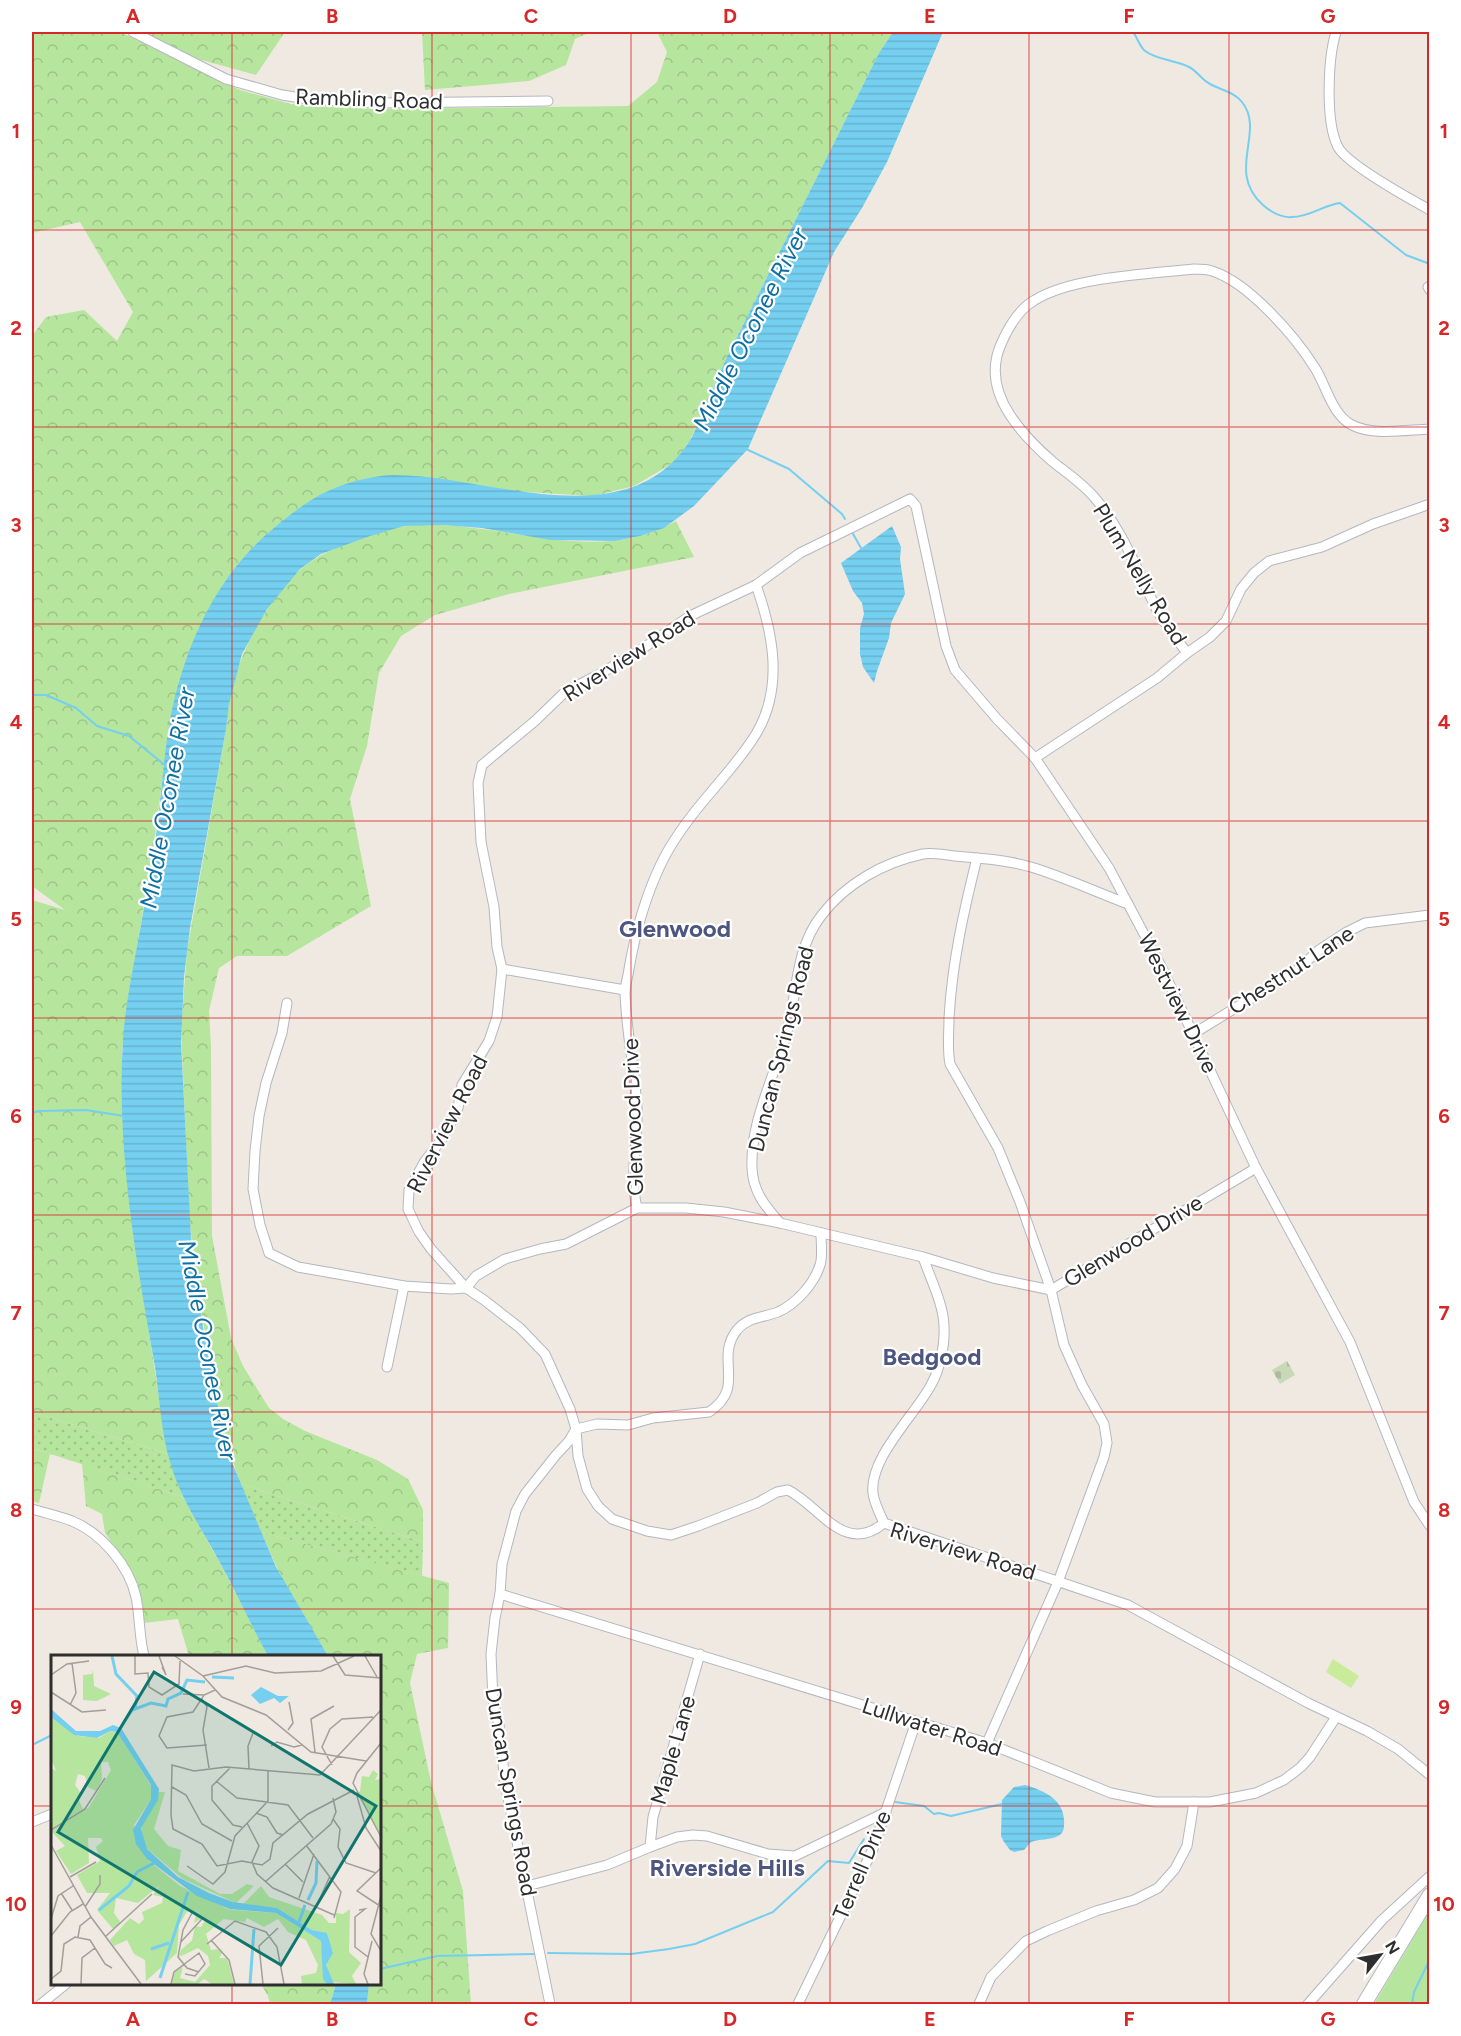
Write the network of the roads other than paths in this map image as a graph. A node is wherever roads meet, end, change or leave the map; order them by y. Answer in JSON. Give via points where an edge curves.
{"nodes":[{"id":1,"x":133,"y":32,"type":"edge"},
{"id":2,"x":1335,"y":32,"type":"edge"},
{"id":3,"x":548,"y":101,"type":"dead end"},
{"id":4,"x":1430,"y":210,"type":"edge"},
{"id":5,"x":1430,"y":429,"type":"edge"},
{"id":6,"x":910,"y":499,"type":"joint"},
{"id":7,"x":1430,"y":504,"type":"edge"},
{"id":8,"x":756,"y":585,"type":"junction"},
{"id":9,"x":1187,"y":652,"type":"junction"},
{"id":10,"x":1035,"y":758,"type":"junction"},
{"id":11,"x":977,"y":858,"type":"junction"},
{"id":12,"x":1128,"y":904,"type":"junction"},
{"id":13,"x":1430,"y":915,"type":"edge"},
{"id":14,"x":502,"y":969,"type":"junction"},
{"id":15,"x":625,"y":990,"type":"junction"},
{"id":16,"x":287,"y":1003,"type":"dead end"},
{"id":17,"x":1193,"y":1034,"type":"junction"},
{"id":18,"x":1256,"y":1168,"type":"junction"},
{"id":19,"x":637,"y":1208,"type":"junction"},
{"id":20,"x":780,"y":1223,"type":"junction"},
{"id":21,"x":821,"y":1233,"type":"junction"},
{"id":22,"x":923,"y":1257,"type":"junction"},
{"id":23,"x":404,"y":1286,"type":"junction"},
{"id":24,"x":466,"y":1288,"type":"junction"},
{"id":25,"x":1050,"y":1290,"type":"junction"},
{"id":26,"x":387,"y":1367,"type":"dead end"},
{"id":27,"x":576,"y":1429,"type":"junction"},
{"id":28,"x":32,"y":1509,"type":"edge"},
{"id":29,"x":884,"y":1523,"type":"junction"},
{"id":30,"x":1430,"y":1526,"type":"edge"},
{"id":31,"x":1058,"y":1582,"type":"junction"},
{"id":32,"x":500,"y":1594,"type":"junction"},
{"id":33,"x":700,"y":1654,"type":"junction"},
{"id":34,"x":144,"y":1655,"type":"edge"},
{"id":35,"x":1336,"y":1717,"type":"junction"},
{"id":36,"x":916,"y":1722,"type":"junction"},
{"id":37,"x":987,"y":1743,"type":"junction"},
{"id":38,"x":1430,"y":1775,"type":"edge"},
{"id":39,"x":1194,"y":1802,"type":"junction"},
{"id":40,"x":886,"y":1812,"type":"junction"},
{"id":41,"x":51,"y":1814,"type":"edge"},
{"id":42,"x":32,"y":1822,"type":"edge"},
{"id":43,"x":650,"y":1847,"type":"junction"},
{"id":44,"x":1430,"y":1876,"type":"edge"},
{"id":45,"x":527,"y":1886,"type":"junction"},
{"id":46,"x":1430,"y":1895,"type":"edge"},
{"id":47,"x":64,"y":1985,"type":"edge"},
{"id":48,"x":41,"y":2004,"type":"edge"},
{"id":49,"x":550,"y":2004,"type":"edge"},
{"id":50,"x":798,"y":2004,"type":"edge"},
{"id":51,"x":979,"y":2004,"type":"edge"},
{"id":52,"x":1308,"y":2004,"type":"edge"},
{"id":53,"x":1364,"y":2004,"type":"edge"}],
"edges":[{"from":1,"to":3,"type":"street","name":"Rambling Road","via":[[226,79],[291,97],[375,103]]},
{"from":2,"to":4,"type":"street","via":[[1329,70],[1338,147],[1384,184]]},
{"from":5,"to":9,"type":"street","name":"Plum Nelly Road","via":[[1364,430],[1349,424],[1295,340],[1247,291],[1210,270],[1074,285],[1032,302],[1016,317],[996,355],[995,377],[1000,397],[1025,434],[1083,485],[1113,522],[1159,615]]},
{"from":6,"to":8,"type":"street","name":"Riverview Road","via":[[800,553]]},
{"from":6,"to":10,"type":"street","name":"Westview Drive","via":[[916,507],[946,646],[955,670]]},
{"from":7,"to":9,"type":"street","name":"Plum Nelly Road","via":[[1323,547],[1269,561],[1241,589],[1226,621]]},
{"from":8,"to":14,"type":"street","name":"Riverview Road","via":[[690,616],[636,653],[565,692],[483,765],[478,783],[481,842]]},
{"from":8,"to":15,"type":"street","name":"Glenwood Drive","via":[[772,641],[774,668],[766,713],[756,734],[684,824],[660,865],[635,937]]},
{"from":9,"to":10,"type":"street","name":"Plum Nelly Road","via":[[1157,678]]},
{"from":10,"to":12,"type":"street","name":"Westview Drive","via":[[1109,868]]},
{"from":11,"to":12,"type":"street","name":"Duncan Springs Road","via":[[1030,867]]},
{"from":11,"to":20,"type":"street","name":"Duncan Springs Road","via":[[925,854],[893,864],[870,873],[849,888],[819,918],[805,946],[787,1029],[752,1146],[757,1190],[766,1209]]},
{"from":11,"to":25,"type":"street","via":[[960,929],[950,1002],[950,1064],[998,1148]]},
{"from":12,"to":17,"type":"street","name":"Westview Drive"},
{"from":13,"to":17,"type":"street","name":"Chestnut Lane","via":[[1365,923],[1345,933],[1297,970]]},
{"from":14,"to":15,"type":"street"},
{"from":14,"to":24,"type":"street","name":"Riverview Road","via":[[497,1017],[489,1041],[462,1085],[458,1108],[442,1139],[409,1190],[408,1209],[418,1232]]},
{"from":15,"to":19,"type":"street","name":"Glenwood Drive","via":[[637,1111],[633,1192]]},
{"from":16,"to":23,"type":"street","via":[[266,1083],[255,1151],[253,1189],[269,1252],[298,1266]]},
{"from":17,"to":18,"type":"street","name":"Westview Drive"},
{"from":18,"to":25,"type":"street","name":"Glenwood Drive"},
{"from":18,"to":30,"type":"street","name":"Westview Drive","via":[[1350,1342],[1411,1495]]},
{"from":19,"to":20,"type":"street","name":"Glenwood Drive","via":[[686,1208]]},
{"from":19,"to":24,"type":"street","via":[[566,1244],[505,1259],[476,1276]]},
{"from":20,"to":21,"type":"street","name":"Glenwood Drive"},
{"from":21,"to":22,"type":"street","name":"Glenwood Drive"},
{"from":21,"to":27,"type":"street","via":[[821,1264],[801,1296],[778,1312],[747,1321],[736,1331],[729,1347],[729,1386],[716,1407],[709,1412],[628,1425],[597,1424]]},
{"from":22,"to":25,"type":"street","name":"Glenwood Drive"},
{"from":22,"to":29,"type":"street","via":[[943,1311],[942,1345],[931,1385],[881,1460],[875,1476],[873,1493]]},
{"from":23,"to":24,"type":"street"},
{"from":23,"to":26,"type":"street"},
{"from":24,"to":27,"type":"street","name":"Riverview Road","via":[[520,1328],[544,1354]]},
{"from":25,"to":31,"type":"street","via":[[1064,1345],[1104,1424],[1107,1443]]},
{"from":27,"to":29,"type":"street","name":"Riverview Road","via":[[587,1489],[597,1506],[630,1527],[671,1534],[788,1490],[842,1530],[862,1535],[874,1532]]},
{"from":27,"to":32,"type":"street","name":"Duncan Springs Road","via":[[570,1442],[525,1494],[516,1512],[502,1564]]},
{"from":28,"to":34,"type":"street","via":[[73,1521],[111,1551],[136,1596]]},
{"from":29,"to":31,"type":"street","name":"Riverview Road"},
{"from":31,"to":35,"type":"street","name":"Riverview Road","via":[[1128,1605]]},
{"from":31,"to":37,"type":"street"},
{"from":32,"to":33,"type":"street","name":"Lullwater Road"},
{"from":32,"to":45,"type":"street","name":"Duncan Springs Road","via":[[492,1642],[492,1690],[505,1783]]},
{"from":33,"to":36,"type":"street","name":"Lullwater Road"},
{"from":33,"to":43,"type":"street","name":"Maple Lane","via":[[653,1817]]},
{"from":35,"to":38,"type":"street","name":"Riverview Road","via":[[1398,1749]]},
{"from":35,"to":39,"type":"street","name":"Lullwater Road","via":[[1310,1757],[1284,1780],[1256,1793]]},
{"from":36,"to":37,"type":"street","name":"Lullwater Road"},
{"from":36,"to":40,"type":"street","name":"Terrell Drive"},
{"from":37,"to":39,"type":"street","name":"Lullwater Road","via":[[1111,1793],[1155,1802]]},
{"from":39,"to":51,"type":"street","via":[[1187,1846],[1175,1869],[1158,1888],[1026,1941],[991,1977]]},
{"from":40,"to":43,"type":"street","via":[[795,1856],[768,1854],[693,1835]]},
{"from":40,"to":50,"type":"street","name":"Terrell Drive","via":[[873,1849]]},
{"from":41,"to":42,"type":"street"},
{"from":43,"to":45,"type":"street","via":[[607,1865]]},
{"from":44,"to":52,"type":"street","via":[[1382,1920]]},
{"from":45,"to":49,"type":"street","name":"Duncan Springs Road"},
{"from":46,"to":53,"type":"main road"},
{"from":47,"to":48,"type":"street"}]}
